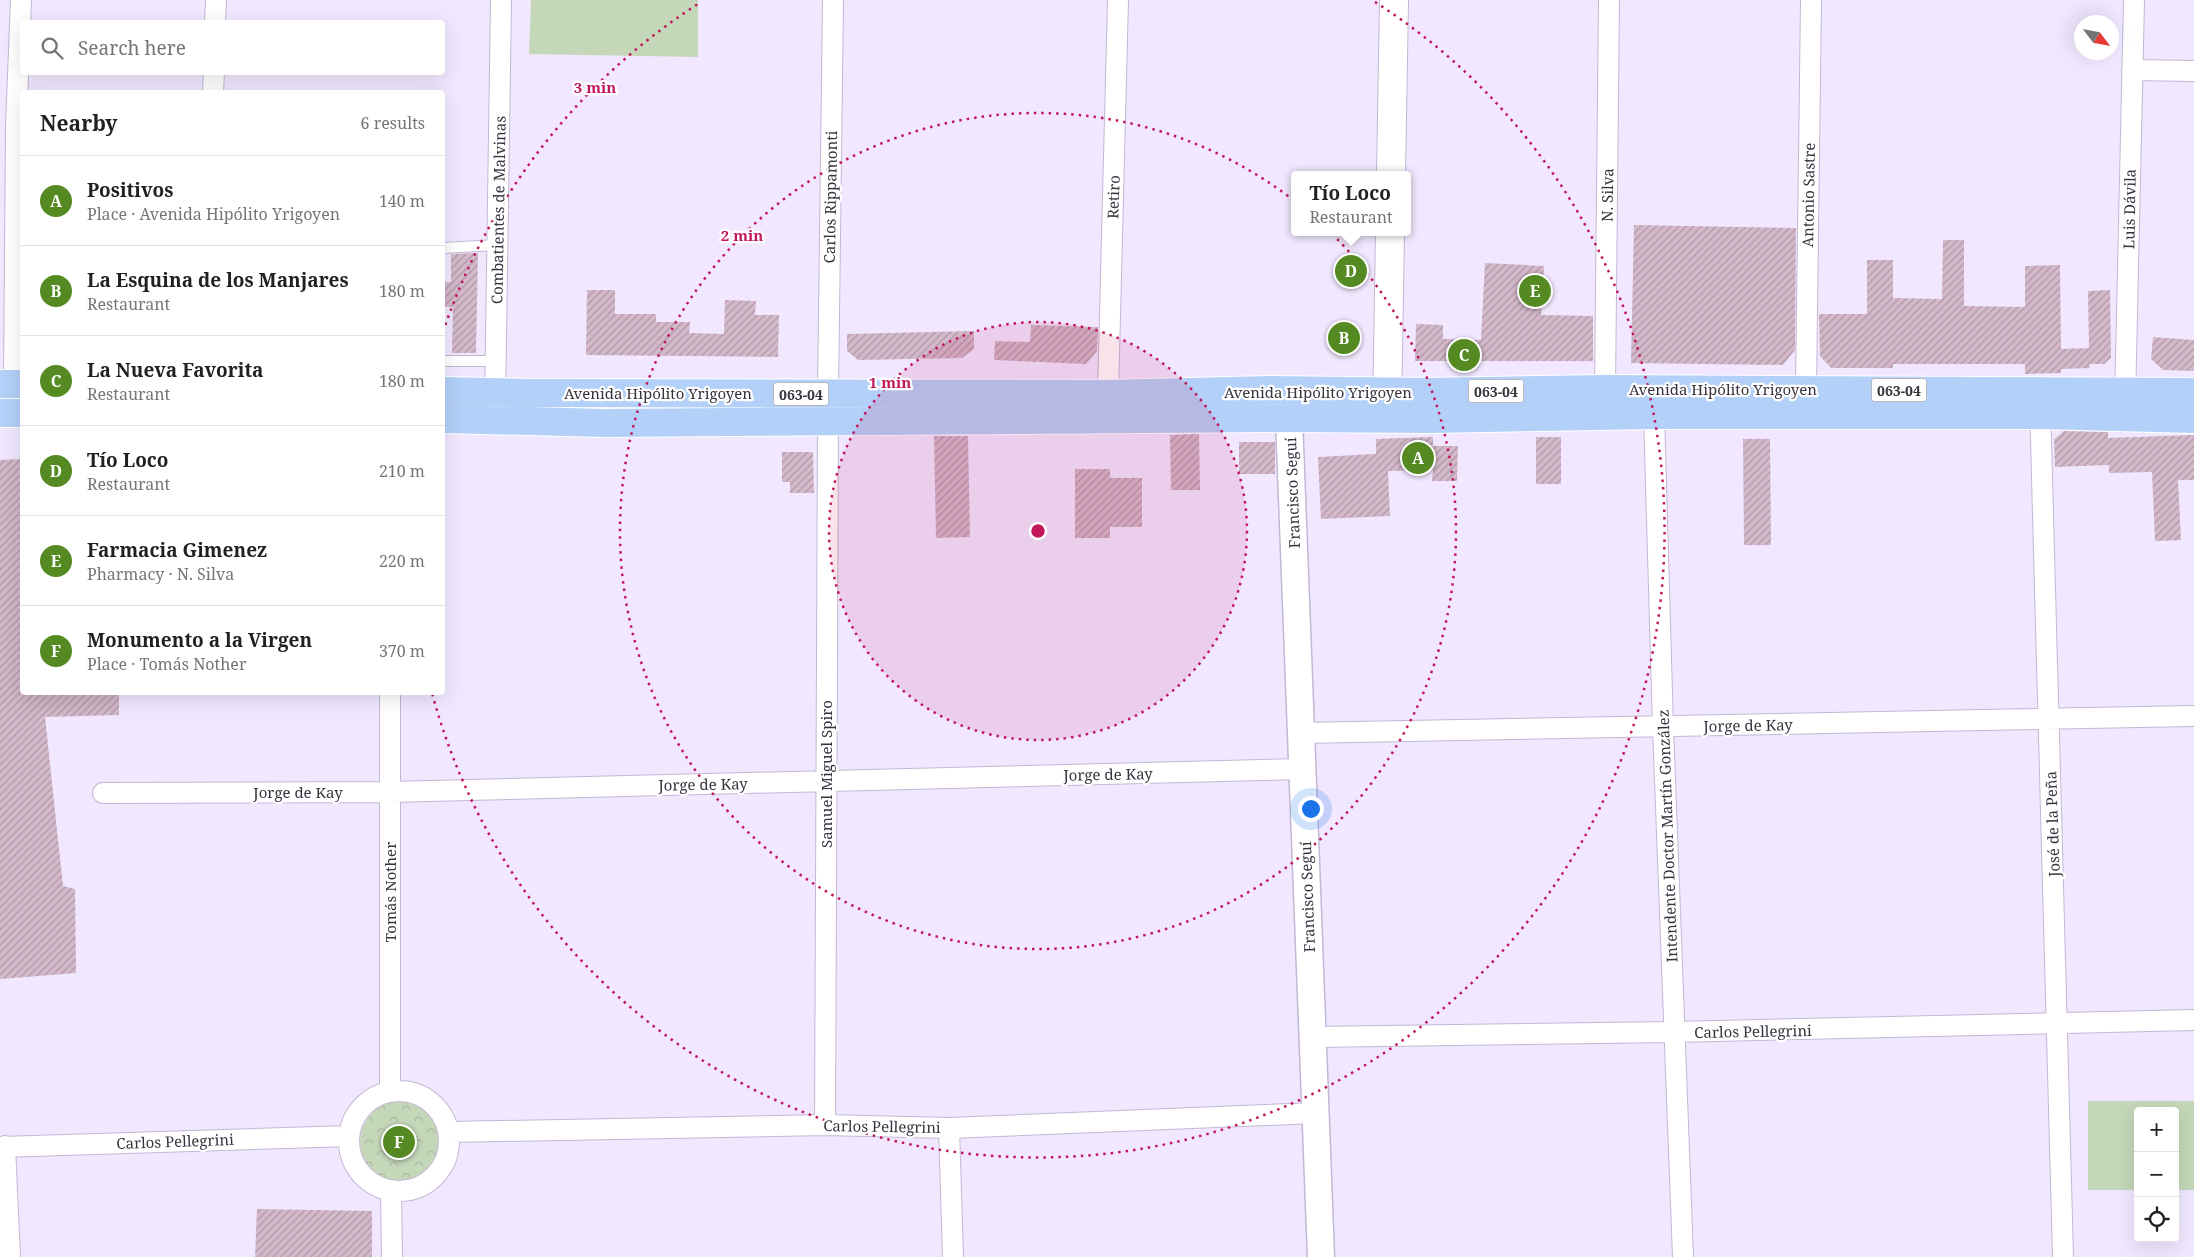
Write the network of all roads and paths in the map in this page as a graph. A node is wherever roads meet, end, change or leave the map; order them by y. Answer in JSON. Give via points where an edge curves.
{"nodes":[{"id":1,"x":21,"y":0,"type":"edge"},
{"id":2,"x":216,"y":0,"type":"edge"},
{"id":3,"x":501,"y":0,"type":"edge"},
{"id":4,"x":833,"y":0,"type":"edge"},
{"id":5,"x":1118,"y":0,"type":"edge"},
{"id":6,"x":1394,"y":0,"type":"edge"},
{"id":7,"x":1609,"y":0,"type":"edge"},
{"id":8,"x":1811,"y":0,"type":"edge"},
{"id":9,"x":2134,"y":0,"type":"edge"},
{"id":10,"x":216,"y":20,"type":"edge"},
{"id":11,"x":2132,"y":70,"type":"junction"},
{"id":12,"x":2194,"y":71,"type":"edge"},
{"id":13,"x":214,"y":75,"type":"edge"},
{"id":14,"x":214,"y":90,"type":"edge"},
{"id":15,"x":13,"y":127,"type":"edge"},
{"id":16,"x":1391,"y":171,"type":"edge"},
{"id":17,"x":1390,"y":236,"type":"edge"},
{"id":18,"x":497,"y":245,"type":"junction"},
{"id":19,"x":445,"y":248,"type":"edge"},
{"id":20,"x":445,"y":361,"type":"edge"},
{"id":21,"x":495,"y":361,"type":"junction"},
{"id":22,"x":12,"y":384,"type":"edge"},
{"id":23,"x":1605,"y":389,"type":"junction"},
{"id":24,"x":445,"y":390,"type":"edge"},
{"id":25,"x":1291,"y":390,"type":"junction"},
{"id":26,"x":1386,"y":390,"type":"junction"},
{"id":27,"x":1806,"y":390,"type":"junction"},
{"id":28,"x":495,"y":392,"type":"junction"},
{"id":29,"x":2194,"y":392,"type":"edge"},
{"id":30,"x":828,"y":394,"type":"junction"},
{"id":31,"x":1108,"y":394,"type":"junction"},
{"id":32,"x":2040,"y":403,"type":"junction"},
{"id":33,"x":2125,"y":405,"type":"junction"},
{"id":34,"x":0,"y":413,"type":"edge"},
{"id":35,"x":20,"y":413,"type":"edge"},
{"id":36,"x":1654,"y":415,"type":"junction"},
{"id":37,"x":1289,"y":418,"type":"junction"},
{"id":38,"x":1387,"y":418,"type":"junction"},
{"id":39,"x":445,"y":419,"type":"edge"},
{"id":40,"x":2194,"y":419,"type":"edge"},
{"id":41,"x":494,"y":420,"type":"junction"},
{"id":42,"x":828,"y":422,"type":"junction"},
{"id":43,"x":390,"y":695,"type":"edge"},
{"id":44,"x":2194,"y":716,"type":"edge"},
{"id":45,"x":2049,"y":718,"type":"junction"},
{"id":46,"x":1662,"y":727,"type":"junction"},
{"id":47,"x":1301,"y":733,"type":"junction"},
{"id":48,"x":1302,"y":769,"type":"junction"},
{"id":49,"x":826,"y":782,"type":"junction"},
{"id":50,"x":390,"y":792,"type":"junction"},
{"id":51,"x":103,"y":793,"type":"dead end"},
{"id":52,"x":2194,"y":1020,"type":"edge"},
{"id":53,"x":2057,"y":1024,"type":"junction"},
{"id":54,"x":1673,"y":1032,"type":"junction"},
{"id":55,"x":1313,"y":1037,"type":"junction"},
{"id":56,"x":390,"y":1091,"type":"junction"},
{"id":57,"x":1316,"y":1113,"type":"junction"},
{"id":58,"x":825,"y":1125,"type":"junction"},
{"id":59,"x":949,"y":1128,"type":"junction"},
{"id":60,"x":448,"y":1132,"type":"junction"},
{"id":61,"x":349,"y":1136,"type":"junction"},
{"id":62,"x":2,"y":1146,"type":"edge"},
{"id":63,"x":391,"y":1190,"type":"junction"},
{"id":64,"x":10,"y":1257,"type":"edge"},
{"id":65,"x":392,"y":1257,"type":"edge"},
{"id":66,"x":953,"y":1257,"type":"edge"},
{"id":67,"x":1321,"y":1257,"type":"edge"},
{"id":68,"x":1683,"y":1257,"type":"edge"},
{"id":69,"x":2064,"y":1257,"type":"edge"}],
"edges":[{"from":1,"to":15,"type":"street"},
{"from":2,"to":10,"type":"street"},
{"from":3,"to":18,"type":"street","name":"Combatientes de Malvinas"},
{"from":4,"to":30,"type":"street","name":"Carlos Rippamonti"},
{"from":5,"to":31,"type":"street","name":"Retiro"},
{"from":6,"to":16,"type":"main road"},
{"from":7,"to":23,"type":"street","name":"N. Silva"},
{"from":8,"to":27,"type":"street","name":"Antonio Sastre"},
{"from":9,"to":11,"type":"street","name":"Luis Dávila"},
{"from":11,"to":12,"type":"street"},
{"from":11,"to":33,"type":"street","name":"Luis Dávila"},
{"from":13,"to":14,"type":"street"},
{"from":15,"to":22,"type":"street"},
{"from":17,"to":26,"type":"main road"},
{"from":18,"to":19,"type":"lane"},
{"from":18,"to":21,"type":"street","name":"Combatientes de Malvinas"},
{"from":20,"to":21,"type":"lane"},
{"from":21,"to":28,"type":"street","name":"Combatientes de Malvinas"},
{"from":23,"to":26,"type":"main road","name":"Avenida Hipólito Yrigoyen","number":"063-04"},
{"from":23,"to":27,"type":"main road","name":"Avenida Hipólito Yrigoyen","number":"063-04"},
{"from":24,"to":28,"type":"main road","name":"Avenida Hipólito Yrigoyen","number":"063-04"},
{"from":25,"to":26,"type":"main road","name":"Avenida Hipólito Yrigoyen","number":"063-04"},
{"from":25,"to":31,"type":"main road","name":"Avenida Hipólito Yrigoyen","number":"063-04"},
{"from":25,"to":37,"type":"street","name":"Francisco Seguí"},
{"from":26,"to":38,"type":"main road"},
{"from":27,"to":32,"type":"main road","name":"Avenida Hipólito Yrigoyen","number":"063-04"},
{"from":28,"to":30,"type":"main road","name":"Avenida Hipólito Yrigoyen","number":"063-04"},
{"from":28,"to":41,"type":"street","name":"Combatientes de Malvinas"},
{"from":29,"to":33,"type":"main road","name":"Avenida Hipólito Yrigoyen","number":"063-04"},
{"from":30,"to":31,"type":"main road","name":"Avenida Hipólito Yrigoyen","number":"063-04"},
{"from":32,"to":33,"type":"main road","name":"Avenida Hipólito Yrigoyen","number":"063-04"},
{"from":32,"to":36,"type":"main road","name":"Avenida Hipólito Yrigoyen","number":"063-04"},
{"from":32,"to":45,"type":"street","name":"José de la Peña"},
{"from":33,"to":40,"type":"main road","name":"Avenida Hipólito Yrigoyen","number":"063-04"},
{"from":34,"to":35,"type":"main road"},
{"from":36,"to":38,"type":"main road","name":"Avenida Hipólito Yrigoyen","number":"063-04"},
{"from":36,"to":46,"type":"street","name":"Intendente Doctor Martín González"},
{"from":37,"to":38,"type":"main road","name":"Avenida Hipólito Yrigoyen","number":"063-04"},
{"from":37,"to":42,"type":"main road","name":"Avenida Hipólito Yrigoyen","number":"063-04"},
{"from":37,"to":47,"type":"street","name":"Francisco Seguí"},
{"from":39,"to":41,"type":"main road","name":"Avenida Hipólito Yrigoyen","number":"063-04"},
{"from":41,"to":42,"type":"main road","name":"Avenida Hipólito Yrigoyen","number":"063-04"},
{"from":42,"to":49,"type":"street","name":"Samuel Miguel Spiro"},
{"from":43,"to":50,"type":"street","name":"Tomás Nother"},
{"from":44,"to":45,"type":"street","name":"Jorge de Kay"},
{"from":45,"to":46,"type":"street","name":"Jorge de Kay"},
{"from":45,"to":53,"type":"street","name":"José de la Peña"},
{"from":46,"to":47,"type":"street","name":"Jorge de Kay"},
{"from":46,"to":54,"type":"street","name":"Intendente Doctor Martín González"},
{"from":47,"to":48,"type":"street","name":"Francisco Seguí"},
{"from":48,"to":49,"type":"street","name":"Jorge de Kay"},
{"from":48,"to":55,"type":"street","name":"Francisco Seguí"},
{"from":49,"to":50,"type":"street","name":"Jorge de Kay"},
{"from":49,"to":58,"type":"street","name":"Samuel Miguel Spiro"},
{"from":50,"to":51,"type":"street","name":"Jorge de Kay"},
{"from":50,"to":56,"type":"street","name":"Tomás Nother"},
{"from":52,"to":53,"type":"street","name":"Carlos Pellegrini"},
{"from":53,"to":54,"type":"street","name":"Carlos Pellegrini"},
{"from":53,"to":69,"type":"street","name":"José de la Peña"},
{"from":54,"to":55,"type":"street","name":"Carlos Pellegrini"},
{"from":54,"to":68,"type":"street","name":"Intendente Doctor Martín González"},
{"from":55,"to":57,"type":"street","name":"Francisco Seguí"},
{"from":56,"to":60,"type":"street","via":[[414,1093],[434,1104],[444,1117]]},
{"from":56,"to":61,"type":"street","via":[[362,1107]]},
{"from":57,"to":59,"type":"street","name":"Carlos Pellegrini"},
{"from":57,"to":67,"type":"street","name":"Francisco Seguí"},
{"from":58,"to":59,"type":"street","name":"Carlos Pellegrini"},
{"from":58,"to":60,"type":"street","name":"Carlos Pellegrini"},
{"from":59,"to":66,"type":"street"},
{"from":60,"to":63,"type":"street","via":[[449,1146],[439,1171],[418,1187]]},
{"from":61,"to":62,"type":"street","name":"Carlos Pellegrini"},
{"from":61,"to":63,"type":"street","via":[[355,1165],[370,1181]]},
{"from":62,"to":64,"type":"street"},
{"from":63,"to":65,"type":"street"}]}
